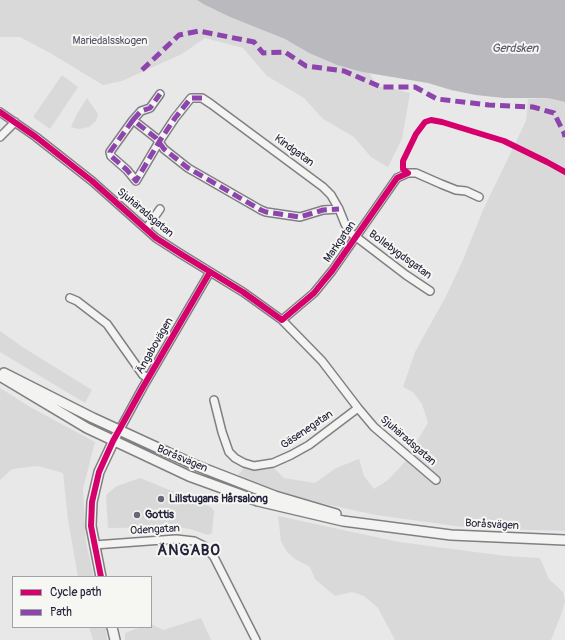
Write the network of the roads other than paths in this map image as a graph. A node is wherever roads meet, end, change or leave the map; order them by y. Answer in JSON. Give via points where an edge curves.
{"nodes":[{"id":1,"x":160,"y":94,"type":"dead end"},
{"id":2,"x":0,"y":112,"type":"edge"},
{"id":3,"x":133,"y":120,"type":"junction"},
{"id":4,"x":15,"y":122,"type":"junction"},
{"id":5,"x":0,"y":137,"type":"edge"},
{"id":6,"x":160,"y":142,"type":"junction"},
{"id":7,"x":479,"y":197,"type":"dead end"},
{"id":8,"x":160,"y":209,"type":"dead end"},
{"id":9,"x":339,"y":209,"type":"junction"},
{"id":10,"x":146,"y":229,"type":"junction"},
{"id":11,"x":356,"y":237,"type":"junction"},
{"id":12,"x":210,"y":272,"type":"junction"},
{"id":13,"x":430,"y":291,"type":"dead end"},
{"id":14,"x":70,"y":298,"type":"dead end"},
{"id":15,"x":282,"y":320,"type":"junction"},
{"id":16,"x":0,"y":371,"type":"edge"},
{"id":17,"x":0,"y":376,"type":"edge"},
{"id":18,"x":148,"y":378,"type":"junction"},
{"id":19,"x":214,"y":400,"type":"dead end"},
{"id":20,"x":358,"y":408,"type":"junction"},
{"id":21,"x":119,"y":431,"type":"junction"},
{"id":22,"x":113,"y":441,"type":"junction"},
{"id":23,"x":436,"y":480,"type":"dead end"},
{"id":24,"x":370,"y":524,"type":"junction"},
{"id":25,"x":565,"y":540,"type":"edge"},
{"id":26,"x":94,"y":545,"type":"junction"},
{"id":27,"x":100,"y":576,"type":"edge"},
{"id":28,"x":112,"y":628,"type":"edge"},
{"id":29,"x":115,"y":640,"type":"edge"},
{"id":30,"x":256,"y":640,"type":"edge"}],
"edges":[{"from":1,"to":3,"type":"street","via":[[150,108],[141,111]]},
{"from":2,"to":4,"type":"street","name":"Sjuhäradsgatan"},
{"from":3,"to":6,"type":"street"},
{"from":3,"to":6,"type":"street","via":[[110,154],[136,181]]},
{"from":4,"to":5,"type":"street"},
{"from":4,"to":10,"type":"street","name":"Sjuhäradsgatan","via":[[92,181]]},
{"from":6,"to":9,"type":"street","via":[[188,168],[266,212],[300,217],[323,210]]},
{"from":6,"to":9,"type":"street","name":"Kindgatan","via":[[191,98],[202,98],[323,186]]},
{"from":7,"to":11,"type":"street","name":"Markgatan","via":[[416,173],[408,173],[397,178]]},
{"from":8,"to":10,"type":"street"},
{"from":9,"to":11,"type":"street","name":"Kindgatan","via":[[345,224]]},
{"from":10,"to":12,"type":"street","name":"Sjuhäradsgatan"},
{"from":11,"to":13,"type":"street","name":"Bollebygdsgatan"},
{"from":11,"to":15,"type":"street","name":"Markgatan","via":[[314,292]]},
{"from":12,"to":15,"type":"street","name":"Sjuhäradsgatan"},
{"from":12,"to":18,"type":"street","name":"Ängabovägen"},
{"from":14,"to":18,"type":"street","via":[[108,324],[143,375]]},
{"from":15,"to":20,"type":"street","name":"Sjuhäradsgatan","via":[[322,361]]},
{"from":16,"to":21,"type":"main road","name":"Boråsvägen"},
{"from":17,"to":22,"type":"main road","name":"Boråsvägen"},
{"from":18,"to":21,"type":"street","name":"Ängabovägen"},
{"from":19,"to":20,"type":"street","name":"Gäsenegatan","via":[[229,452],[235,458],[254,466],[273,463],[291,455],[315,441]]},
{"from":20,"to":23,"type":"street","name":"Sjuhäradsgatan","via":[[386,437]]},
{"from":21,"to":22,"type":"main road"},
{"from":21,"to":24,"type":"main road","name":"Boråsvägen","via":[[242,484]]},
{"from":22,"to":24,"type":"main road","name":"Boråsvägen","via":[[189,476],[258,501],[342,521]]},
{"from":22,"to":26,"type":"main road","via":[[98,472],[95,486],[91,516]]},
{"from":24,"to":25,"type":"main road","name":"Boråsvägen","via":[[451,535]]},
{"from":26,"to":27,"type":"main road"},
{"from":26,"to":30,"type":"street","name":"Odengatan","via":[[176,539],[194,541],[204,546],[217,562]]},
{"from":28,"to":29,"type":"main road"}]}
